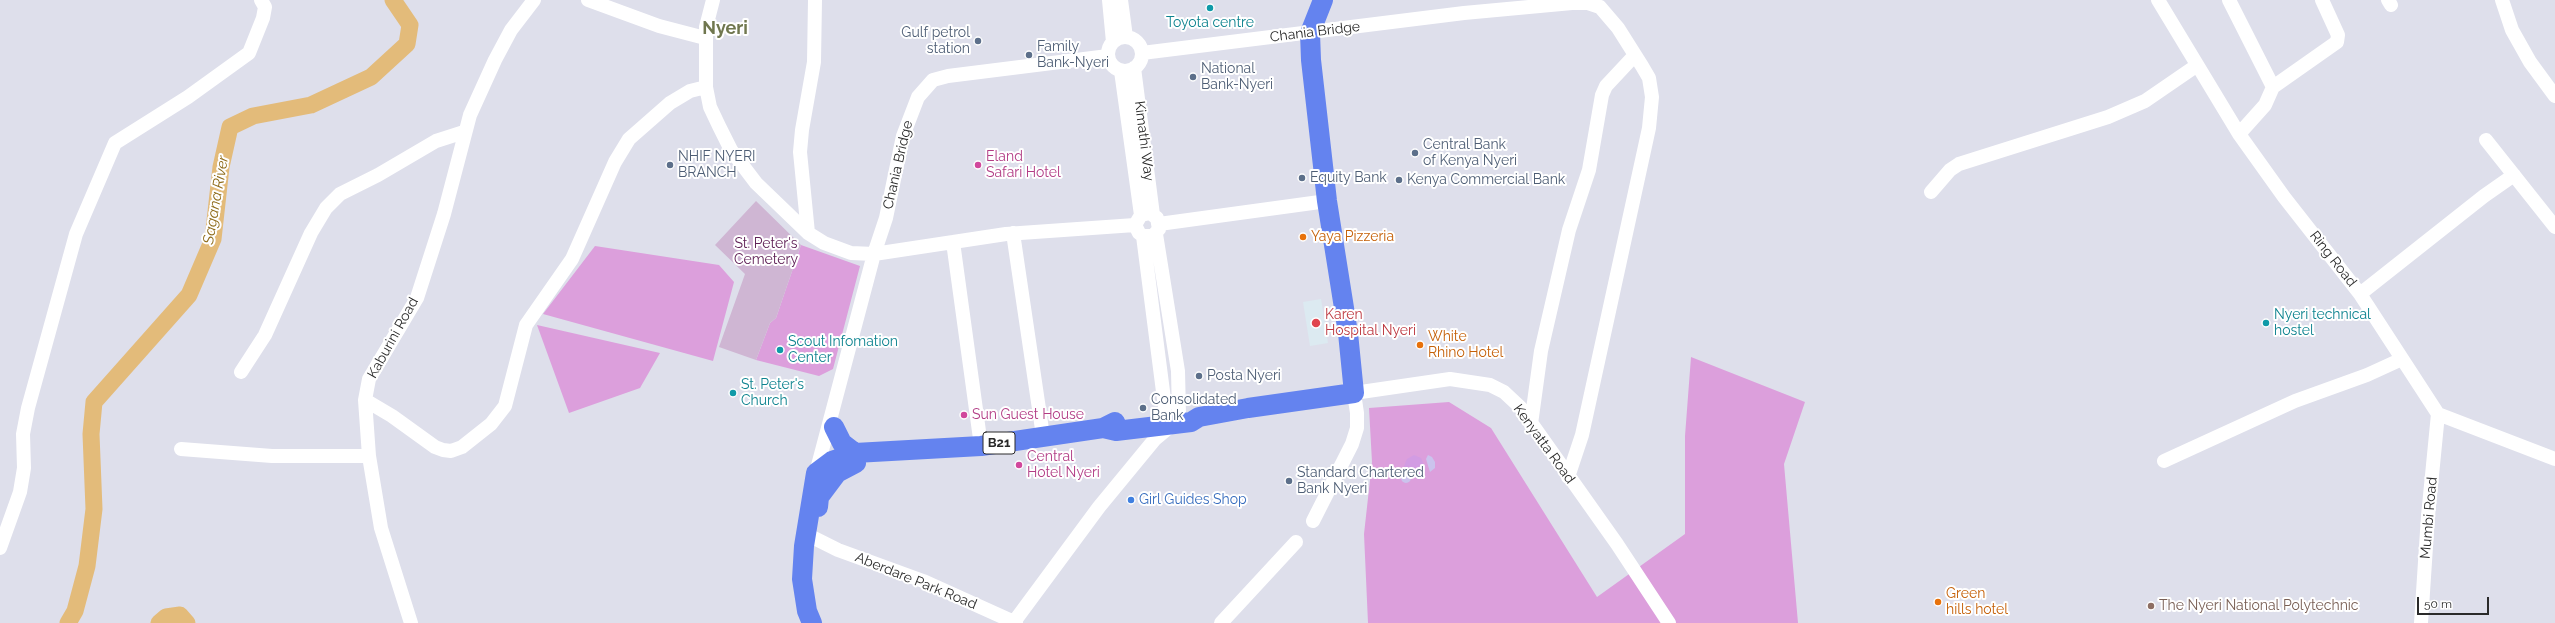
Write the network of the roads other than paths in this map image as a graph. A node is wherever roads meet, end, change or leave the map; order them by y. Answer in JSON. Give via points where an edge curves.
{"nodes":[{"id":1,"x":261,"y":0,"type":"edge"},
{"id":2,"x":534,"y":0,"type":"edge"},
{"id":3,"x":588,"y":0,"type":"edge"},
{"id":4,"x":713,"y":0,"type":"edge"},
{"id":5,"x":815,"y":0,"type":"edge"},
{"id":6,"x":1109,"y":0,"type":"edge"},
{"id":7,"x":1121,"y":0,"type":"edge"},
{"id":8,"x":1323,"y":0,"type":"edge"},
{"id":9,"x":2158,"y":0,"type":"edge"},
{"id":10,"x":2230,"y":0,"type":"edge"},
{"id":11,"x":2322,"y":0,"type":"edge"},
{"id":12,"x":2502,"y":0,"type":"edge"},
{"id":13,"x":1574,"y":2,"type":"edge"},
{"id":14,"x":1604,"y":4,"type":"edge"},
{"id":15,"x":1310,"y":33,"type":"junction"},
{"id":16,"x":706,"y":38,"type":"junction"},
{"id":17,"x":1120,"y":39,"type":"junction"},
{"id":18,"x":1142,"y":53,"type":"junction"},
{"id":19,"x":1636,"y":55,"type":"junction"},
{"id":20,"x":1108,"y":56,"type":"junction"},
{"id":21,"x":2196,"y":66,"type":"junction"},
{"id":22,"x":1128,"y":69,"type":"junction"},
{"id":23,"x":706,"y":87,"type":"junction"},
{"id":24,"x":2273,"y":87,"type":"junction"},
{"id":25,"x":2555,"y":96,"type":"edge"},
{"id":26,"x":464,"y":132,"type":"junction"},
{"id":27,"x":2239,"y":134,"type":"junction"},
{"id":28,"x":2486,"y":140,"type":"dead end"},
{"id":29,"x":2514,"y":175,"type":"junction"},
{"id":30,"x":1931,"y":192,"type":"dead end"},
{"id":31,"x":1327,"y":201,"type":"junction"},
{"id":32,"x":1148,"y":225,"type":"junction"},
{"id":33,"x":2555,"y":227,"type":"edge"},
{"id":34,"x":808,"y":233,"type":"junction"},
{"id":35,"x":1013,"y":233,"type":"junction"},
{"id":36,"x":953,"y":242,"type":"junction"},
{"id":37,"x":874,"y":254,"type":"junction"},
{"id":38,"x":2360,"y":294,"type":"junction"},
{"id":39,"x":848,"y":358,"type":"junction"},
{"id":40,"x":2402,"y":359,"type":"junction"},
{"id":41,"x":241,"y":372,"type":"dead end"},
{"id":42,"x":1354,"y":393,"type":"junction"},
{"id":43,"x":365,"y":400,"type":"junction"},
{"id":44,"x":2438,"y":414,"type":"junction"},
{"id":45,"x":1167,"y":423,"type":"junction"},
{"id":46,"x":1531,"y":424,"type":"junction"},
{"id":47,"x":834,"y":427,"type":"junction"},
{"id":48,"x":1043,"y":436,"type":"junction"},
{"id":49,"x":981,"y":446,"type":"junction"},
{"id":50,"x":180,"y":449,"type":"dead end"},
{"id":51,"x":895,"y":452,"type":"junction"},
{"id":52,"x":855,"y":454,"type":"junction"},
{"id":53,"x":369,"y":456,"type":"junction"},
{"id":54,"x":2555,"y":459,"type":"edge"},
{"id":55,"x":2164,"y":461,"type":"dead end"},
{"id":56,"x":820,"y":469,"type":"junction"},
{"id":57,"x":1568,"y":477,"type":"junction"},
{"id":58,"x":819,"y":496,"type":"junction"},
{"id":59,"x":1313,"y":521,"type":"dead end"},
{"id":60,"x":809,"y":541,"type":"junction"},
{"id":61,"x":1296,"y":542,"type":"dead end"},
{"id":62,"x":0,"y":548,"type":"edge"},
{"id":63,"x":1015,"y":622,"type":"edge"},
{"id":64,"x":411,"y":623,"type":"edge"},
{"id":65,"x":812,"y":623,"type":"edge"},
{"id":66,"x":821,"y":623,"type":"edge"},
{"id":67,"x":1221,"y":623,"type":"edge"},
{"id":68,"x":1669,"y":623,"type":"edge"},
{"id":69,"x":2421,"y":623,"type":"edge"}],
"edges":[{"from":1,"to":62,"type":"street","via":[[265,7],[263,18],[249,53],[188,97],[115,144],[76,234],[28,408],[20,492]]},
{"from":2,"to":26,"type":"street","name":"Kaburini Road","via":[[511,30],[494,60]]},
{"from":3,"to":16,"type":"street","via":[[659,26]]},
{"from":4,"to":16,"type":"street"},
{"from":5,"to":34,"type":"street","via":[[814,62],[800,152]]},
{"from":6,"to":17,"type":"street"},
{"from":7,"to":17,"type":"street"},
{"from":8,"to":15,"type":"highway"},
{"from":9,"to":21,"type":"street","name":"Ring Road"},
{"from":10,"to":24,"type":"street"},
{"from":11,"to":24,"type":"street","via":[[2338,35],[2337,42]]},
{"from":12,"to":25,"type":"street","via":[[2512,30],[2530,62]]},
{"from":13,"to":14,"type":"street","name":"Chania Bridge"},
{"from":13,"to":15,"type":"street","name":"Chania Bridge"},
{"from":14,"to":19,"type":"street"},
{"from":15,"to":18,"type":"street","name":"Chania Bridge"},
{"from":15,"to":31,"type":"highway"},
{"from":16,"to":23,"type":"street"},
{"from":17,"to":18,"type":"street","via":[[1135,40]]},
{"from":17,"to":20,"type":"street","via":[[1109,48]]},
{"from":18,"to":22,"type":"street","via":[[1140,62]]},
{"from":19,"to":46,"type":"street","via":[[1606,86],[1602,95],[1589,170],[1569,230],[1541,351]]},
{"from":19,"to":57,"type":"street","via":[[1649,78],[1652,97],[1649,128],[1582,435]]},
{"from":20,"to":22,"type":"street","via":[[1112,65]]},
{"from":20,"to":37,"type":"street","name":"Chania Bridge","via":[[933,80],[918,97],[911,112],[886,218]]},
{"from":21,"to":27,"type":"street","name":"Ring Road"},
{"from":21,"to":30,"type":"street","via":[[2145,101],[2108,117],[1959,164],[1950,170]]},
{"from":22,"to":32,"type":"street","name":"Kimathi Way"},
{"from":23,"to":34,"type":"street","via":[[710,107],[732,150],[756,182]]},
{"from":23,"to":43,"type":"street","via":[[690,91],[670,102],[629,139],[615,162],[572,259],[526,325],[505,406],[491,424],[462,447],[451,451],[443,450],[435,448],[392,416]]},
{"from":24,"to":27,"type":"street","via":[[2265,105]]},
{"from":26,"to":41,"type":"street","via":[[436,141],[340,194],[326,208],[311,233],[264,335]]},
{"from":26,"to":43,"type":"street","name":"Kaburini Road","via":[[444,214],[417,298],[369,379]]},
{"from":27,"to":38,"type":"street","name":"Ring Road","via":[[2284,197]]},
{"from":28,"to":29,"type":"street"},
{"from":29,"to":33,"type":"street"},
{"from":29,"to":38,"type":"street"},
{"from":31,"to":32,"type":"street"},
{"from":31,"to":42,"type":"highway","via":[[1348,333]]},
{"from":32,"to":35,"type":"street"},
{"from":32,"to":45,"type":"street","name":"Kimathi Way"},
{"from":34,"to":37,"type":"street","via":[[838,250]]},
{"from":35,"to":36,"type":"street"},
{"from":35,"to":48,"type":"street"},
{"from":36,"to":37,"type":"street"},
{"from":36,"to":49,"type":"street"},
{"from":37,"to":39,"type":"street","name":"Chania Bridge"},
{"from":38,"to":40,"type":"street","name":"Ring Road"},
{"from":39,"to":47,"type":"street","name":"Chania Bridge"},
{"from":39,"to":56,"type":"street","name":"Chania Bridge","via":[[838,386]]},
{"from":40,"to":44,"type":"street","name":"Ring Road"},
{"from":40,"to":55,"type":"street","via":[[2367,375],[2294,401]]},
{"from":42,"to":45,"type":"highway","number":"B21","via":[[1199,416],[1191,422]]},
{"from":42,"to":46,"type":"street","name":"Kenyatta Road","via":[[1450,379],[1479,383],[1504,392],[1520,407]]},
{"from":42,"to":59,"type":"street","via":[[1357,428],[1352,444]]},
{"from":43,"to":53,"type":"street","name":"Kaburini Road"},
{"from":44,"to":54,"type":"street"},
{"from":44,"to":69,"type":"street","name":"Mumbi Road"},
{"from":45,"to":48,"type":"highway","number":"B21","via":[[1116,431],[1104,428]]},
{"from":45,"to":63,"type":"street","via":[[1099,507]]},
{"from":46,"to":57,"type":"street","name":"Kenyatta Road"},
{"from":47,"to":52,"type":"highway","via":[[842,443]]},
{"from":47,"to":56,"type":"street","name":"Chania Bridge"},
{"from":48,"to":49,"type":"highway","number":"B21"},
{"from":49,"to":51,"type":"highway","number":"B21"},
{"from":50,"to":53,"type":"street","via":[[272,456]]},
{"from":51,"to":52,"type":"highway","number":"B21"},
{"from":51,"to":58,"type":"highway","number":"B21","via":[[844,468]]},
{"from":52,"to":56,"type":"highway","number":"B21","via":[[841,456]]},
{"from":53,"to":64,"type":"street","name":"Kaburini Road","via":[[381,528]]},
{"from":56,"to":58,"type":"street","name":"Chania Bridge"},
{"from":56,"to":60,"type":"highway"},
{"from":57,"to":68,"type":"street","name":"Kenyatta Road","via":[[1617,544]]},
{"from":58,"to":60,"type":"highway"},
{"from":60,"to":63,"type":"street","name":"Aberdare Park Road","via":[[923,581]]},
{"from":60,"to":65,"type":"highway","via":[[802,579],[807,611]]},
{"from":60,"to":66,"type":"highway","via":[[812,597]]},
{"from":61,"to":67,"type":"street"}]}
